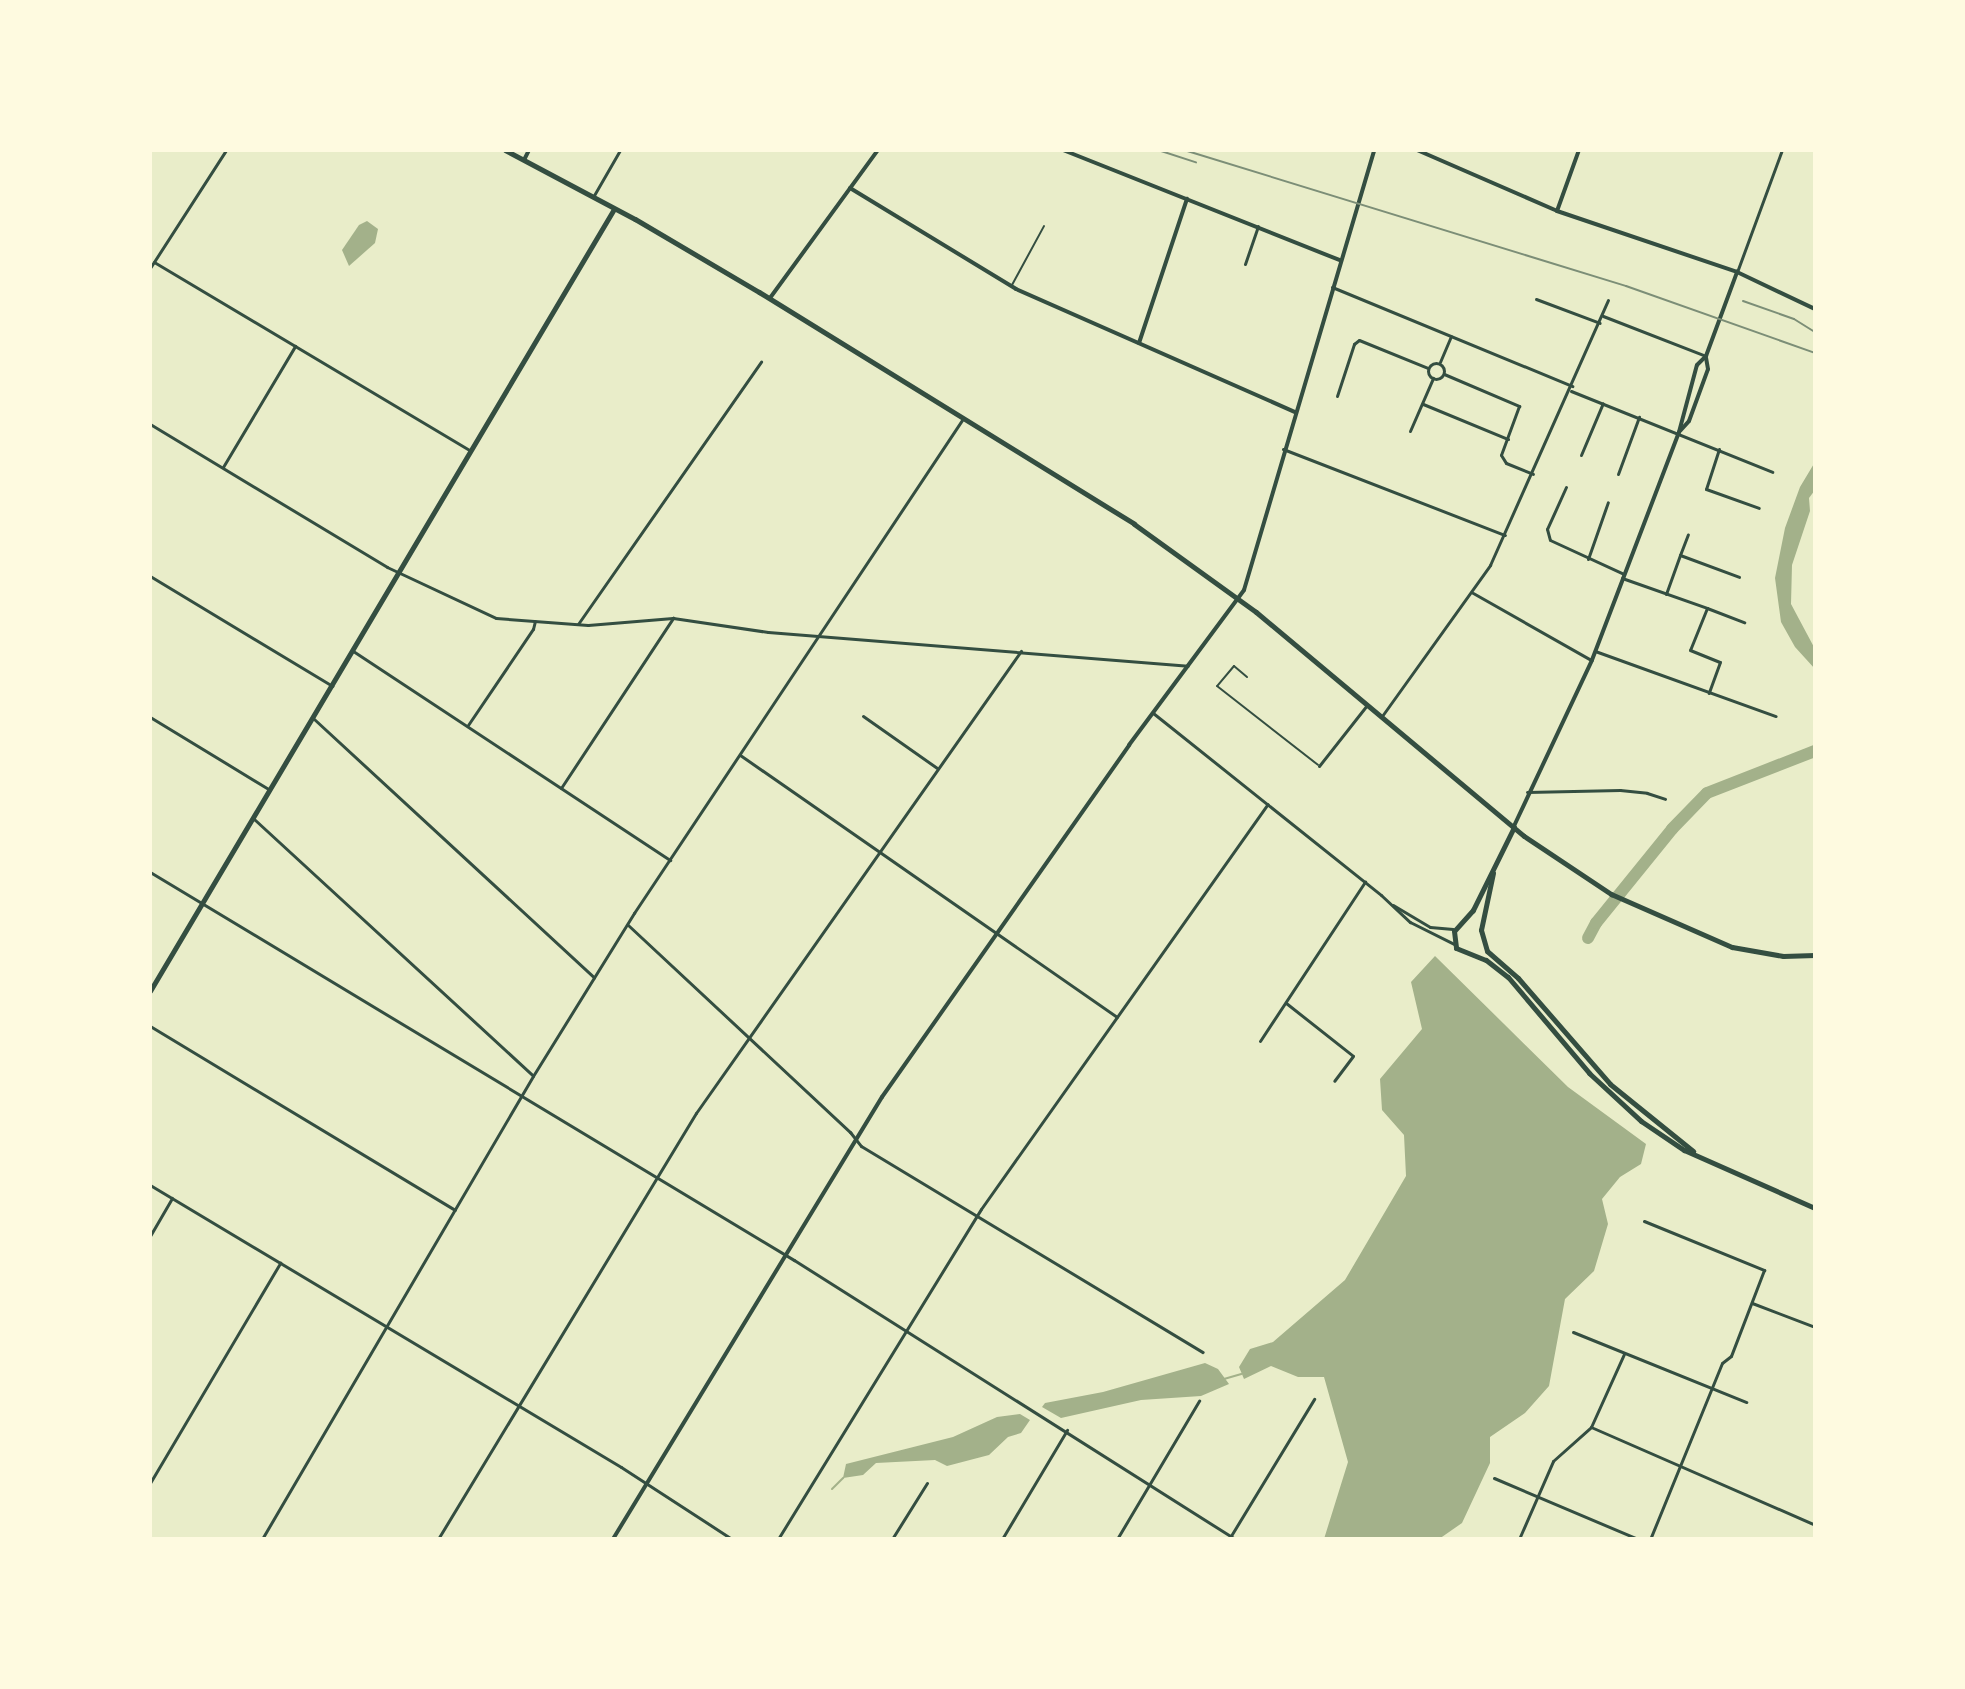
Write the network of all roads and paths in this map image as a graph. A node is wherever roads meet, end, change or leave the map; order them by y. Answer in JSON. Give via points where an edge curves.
{"nodes":[{"id":1,"x":226,"y":150,"type":"edge"},
{"id":2,"x":505,"y":150,"type":"edge"},
{"id":3,"x":529,"y":150,"type":"edge"},
{"id":4,"x":620,"y":150,"type":"edge"},
{"id":5,"x":878,"y":150,"type":"edge"},
{"id":6,"x":1063,"y":150,"type":"edge"},
{"id":7,"x":1374,"y":150,"type":"edge"},
{"id":8,"x":1417,"y":150,"type":"edge"},
{"id":9,"x":1579,"y":150,"type":"edge"},
{"id":10,"x":1782,"y":150,"type":"edge"},
{"id":11,"x":524,"y":160,"type":"junction"},
{"id":12,"x":850,"y":188,"type":"junction"},
{"id":13,"x":593,"y":197,"type":"junction"},
{"id":14,"x":1187,"y":199,"type":"junction"},
{"id":15,"x":614,"y":209,"type":"junction"},
{"id":16,"x":1557,"y":211,"type":"junction"},
{"id":17,"x":1044,"y":226,"type":"dead end"},
{"id":18,"x":1258,"y":226,"type":"junction"},
{"id":19,"x":1340,"y":260,"type":"junction"},
{"id":20,"x":154,"y":262,"type":"junction"},
{"id":21,"x":1245,"y":264,"type":"dead end"},
{"id":22,"x":150,"y":268,"type":"edge"},
{"id":23,"x":1737,"y":272,"type":"junction"},
{"id":24,"x":1011,"y":286,"type":"junction"},
{"id":25,"x":1332,"y":287,"type":"junction"},
{"id":26,"x":770,"y":298,"type":"junction"},
{"id":27,"x":1536,"y":299,"type":"dead end"},
{"id":28,"x":1608,"y":300,"type":"dead end"},
{"id":29,"x":1815,"y":309,"type":"edge"},
{"id":30,"x":1603,"y":316,"type":"junction"},
{"id":31,"x":1600,"y":323,"type":"junction"},
{"id":32,"x":1451,"y":336,"type":"junction"},
{"id":33,"x":1139,"y":343,"type":"junction"},
{"id":34,"x":295,"y":346,"type":"junction"},
{"id":35,"x":1706,"y":356,"type":"junction"},
{"id":36,"x":761,"y":362,"type":"dead end"},
{"id":37,"x":1439,"y":363,"type":"junction"},
{"id":38,"x":1428,"y":368,"type":"junction"},
{"id":39,"x":1444,"y":374,"type":"junction"},
{"id":40,"x":1433,"y":378,"type":"junction"},
{"id":41,"x":1571,"y":388,"type":"junction"},
{"id":42,"x":1337,"y":396,"type":"dead end"},
{"id":43,"x":1603,"y":403,"type":"junction"},
{"id":44,"x":1423,"y":404,"type":"junction"},
{"id":45,"x":1295,"y":412,"type":"junction"},
{"id":46,"x":1639,"y":417,"type":"junction"},
{"id":47,"x":962,"y":420,"type":"junction"},
{"id":48,"x":150,"y":424,"type":"edge"},
{"id":49,"x":1410,"y":431,"type":"dead end"},
{"id":50,"x":1679,"y":432,"type":"junction"},
{"id":51,"x":1508,"y":439,"type":"junction"},
{"id":52,"x":1283,"y":449,"type":"junction"},
{"id":53,"x":1719,"y":449,"type":"junction"},
{"id":54,"x":471,"y":451,"type":"junction"},
{"id":55,"x":1581,"y":455,"type":"dead end"},
{"id":56,"x":222,"y":468,"type":"junction"},
{"id":57,"x":1772,"y":472,"type":"dead end"},
{"id":58,"x":1533,"y":474,"type":"junction"},
{"id":59,"x":1618,"y":474,"type":"dead end"},
{"id":60,"x":1566,"y":487,"type":"dead end"},
{"id":61,"x":1608,"y":502,"type":"dead end"},
{"id":62,"x":1759,"y":508,"type":"dead end"},
{"id":63,"x":1688,"y":534,"type":"dead end"},
{"id":64,"x":1505,"y":535,"type":"junction"},
{"id":65,"x":1680,"y":555,"type":"junction"},
{"id":66,"x":1588,"y":559,"type":"junction"},
{"id":67,"x":399,"y":573,"type":"junction"},
{"id":68,"x":150,"y":576,"type":"edge"},
{"id":69,"x":1623,"y":576,"type":"junction"},
{"id":70,"x":1739,"y":577,"type":"dead end"},
{"id":71,"x":1473,"y":593,"type":"junction"},
{"id":72,"x":1666,"y":594,"type":"junction"},
{"id":73,"x":1238,"y":599,"type":"junction"},
{"id":74,"x":1707,"y":608,"type":"junction"},
{"id":75,"x":673,"y":618,"type":"junction"},
{"id":76,"x":535,"y":621,"type":"junction"},
{"id":77,"x":1744,"y":622,"type":"dead end"},
{"id":78,"x":578,"y":624,"type":"junction"},
{"id":79,"x":819,"y":636,"type":"junction"},
{"id":80,"x":353,"y":651,"type":"junction"},
{"id":81,"x":1021,"y":651,"type":"junction"},
{"id":82,"x":1595,"y":651,"type":"junction"},
{"id":83,"x":1592,"y":660,"type":"junction"},
{"id":84,"x":1188,"y":666,"type":"junction"},
{"id":85,"x":1247,"y":677,"type":"dead end"},
{"id":86,"x":333,"y":686,"type":"junction"},
{"id":87,"x":1709,"y":693,"type":"junction"},
{"id":88,"x":1367,"y":705,"type":"junction"},
{"id":89,"x":1153,"y":713,"type":"junction"},
{"id":90,"x":863,"y":716,"type":"dead end"},
{"id":91,"x":1776,"y":716,"type":"dead end"},
{"id":92,"x":150,"y":717,"type":"edge"},
{"id":93,"x":1381,"y":717,"type":"junction"},
{"id":94,"x":314,"y":719,"type":"junction"},
{"id":95,"x":467,"y":727,"type":"junction"},
{"id":96,"x":740,"y":755,"type":"junction"},
{"id":97,"x":1319,"y":766,"type":"joint"},
{"id":98,"x":937,"y":768,"type":"junction"},
{"id":99,"x":561,"y":788,"type":"junction"},
{"id":100,"x":271,"y":791,"type":"junction"},
{"id":101,"x":1527,"y":792,"type":"junction"},
{"id":102,"x":1665,"y":799,"type":"dead end"},
{"id":103,"x":1268,"y":804,"type":"junction"},
{"id":104,"x":254,"y":819,"type":"junction"},
{"id":105,"x":1514,"y":827,"type":"junction"},
{"id":106,"x":879,"y":851,"type":"junction"},
{"id":107,"x":670,"y":860,"type":"junction"},
{"id":108,"x":1493,"y":868,"type":"junction"},
{"id":109,"x":150,"y":872,"type":"edge"},
{"id":110,"x":1365,"y":882,"type":"junction"},
{"id":111,"x":203,"y":904,"type":"junction"},
{"id":112,"x":1393,"y":905,"type":"junction"},
{"id":113,"x":1464,"y":923,"type":"junction"},
{"id":114,"x":627,"y":924,"type":"junction"},
{"id":115,"x":1457,"y":928,"type":"junction"},
{"id":116,"x":1481,"y":930,"type":"junction"},
{"id":117,"x":997,"y":933,"type":"junction"},
{"id":118,"x":1483,"y":942,"type":"junction"},
{"id":119,"x":1454,"y":944,"type":"junction"},
{"id":120,"x":1471,"y":953,"type":"junction"},
{"id":121,"x":1815,"y":955,"type":"edge"},
{"id":122,"x":594,"y":977,"type":"junction"},
{"id":123,"x":150,"y":991,"type":"edge"},
{"id":124,"x":1286,"y":1003,"type":"junction"},
{"id":125,"x":1117,"y":1017,"type":"junction"},
{"id":126,"x":150,"y":1026,"type":"edge"},
{"id":127,"x":748,"y":1035,"type":"junction"},
{"id":128,"x":1260,"y":1041,"type":"dead end"},
{"id":129,"x":533,"y":1076,"type":"junction"},
{"id":130,"x":1334,"y":1081,"type":"dead end"},
{"id":131,"x":521,"y":1095,"type":"junction"},
{"id":132,"x":856,"y":1140,"type":"junction"},
{"id":133,"x":1694,"y":1152,"type":"junction"},
{"id":134,"x":658,"y":1176,"type":"junction"},
{"id":135,"x":150,"y":1185,"type":"edge"},
{"id":136,"x":172,"y":1198,"type":"junction"},
{"id":137,"x":1815,"y":1208,"type":"edge"},
{"id":138,"x":455,"y":1210,"type":"junction"},
{"id":139,"x":977,"y":1215,"type":"junction"},
{"id":140,"x":1644,"y":1221,"type":"dead end"},
{"id":141,"x":150,"y":1236,"type":"edge"},
{"id":142,"x":786,"y":1255,"type":"junction"},
{"id":143,"x":280,"y":1263,"type":"junction"},
{"id":144,"x":1752,"y":1303,"type":"junction"},
{"id":145,"x":387,"y":1326,"type":"junction"},
{"id":146,"x":1815,"y":1327,"type":"edge"},
{"id":147,"x":907,"y":1330,"type":"junction"},
{"id":148,"x":1573,"y":1332,"type":"dead end"},
{"id":149,"x":1203,"y":1352,"type":"dead end"},
{"id":150,"x":1624,"y":1354,"type":"junction"},
{"id":151,"x":1712,"y":1387,"type":"junction"},
{"id":152,"x":1314,"y":1399,"type":"dead end"},
{"id":153,"x":1199,"y":1401,"type":"dead end"},
{"id":154,"x":1746,"y":1402,"type":"dead end"},
{"id":155,"x":518,"y":1405,"type":"junction"},
{"id":156,"x":1591,"y":1427,"type":"junction"},
{"id":157,"x":1067,"y":1430,"type":"junction"},
{"id":158,"x":1681,"y":1467,"type":"junction"},
{"id":159,"x":1494,"y":1478,"type":"dead end"},
{"id":160,"x":150,"y":1483,"type":"edge"},
{"id":161,"x":647,"y":1483,"type":"junction"},
{"id":162,"x":927,"y":1483,"type":"dead end"},
{"id":163,"x":1151,"y":1483,"type":"junction"},
{"id":164,"x":1537,"y":1495,"type":"junction"},
{"id":165,"x":1815,"y":1525,"type":"edge"},
{"id":166,"x":1232,"y":1538,"type":"edge"},
{"id":167,"x":262,"y":1539,"type":"edge"},
{"id":168,"x":438,"y":1539,"type":"edge"},
{"id":169,"x":613,"y":1539,"type":"edge"},
{"id":170,"x":732,"y":1539,"type":"edge"},
{"id":171,"x":778,"y":1539,"type":"edge"},
{"id":172,"x":892,"y":1539,"type":"edge"},
{"id":173,"x":1002,"y":1539,"type":"edge"},
{"id":174,"x":1117,"y":1539,"type":"edge"},
{"id":175,"x":1519,"y":1539,"type":"edge"},
{"id":176,"x":1638,"y":1539,"type":"edge"},
{"id":177,"x":1650,"y":1539,"type":"edge"}],
"edges":[{"from":1,"to":20,"type":"street"},
{"from":2,"to":11,"type":"main road"},
{"from":3,"to":11,"type":"street"},
{"from":4,"to":13,"type":"street"},
{"from":5,"to":12,"type":"street"},
{"from":6,"to":14,"type":"street"},
{"from":7,"to":19,"type":"street"},
{"from":8,"to":16,"type":"street"},
{"from":9,"to":16,"type":"street"},
{"from":10,"to":23,"type":"street"},
{"from":11,"to":13,"type":"main road"},
{"from":12,"to":24,"type":"street"},
{"from":12,"to":26,"type":"street"},
{"from":13,"to":15,"type":"main road"},
{"from":14,"to":18,"type":"street"},
{"from":14,"to":33,"type":"street"},
{"from":15,"to":26,"type":"main road"},
{"from":15,"to":54,"type":"main road"},
{"from":16,"to":23,"type":"street"},
{"from":17,"to":24,"type":"lane"},
{"from":18,"to":19,"type":"street"},
{"from":18,"to":21,"type":"street"},
{"from":19,"to":25,"type":"street"},
{"from":20,"to":22,"type":"street"},
{"from":20,"to":34,"type":"street"},
{"from":23,"to":29,"type":"street"},
{"from":23,"to":35,"type":"street"},
{"from":24,"to":33,"type":"street"},
{"from":25,"to":32,"type":"street"},
{"from":25,"to":45,"type":"street"},
{"from":26,"to":47,"type":"main road"},
{"from":27,"to":31,"type":"street"},
{"from":28,"to":30,"type":"street"},
{"from":30,"to":31,"type":"street"},
{"from":30,"to":35,"type":"street"},
{"from":31,"to":41,"type":"street"},
{"from":32,"to":37,"type":"street"},
{"from":32,"to":41,"type":"street"},
{"from":33,"to":45,"type":"street"},
{"from":34,"to":54,"type":"street"},
{"from":34,"to":56,"type":"street"},
{"from":35,"to":50,"type":"street","via":[[1697,365]]},
{"from":35,"to":50,"type":"street","via":[[1708,369],[1689,421]]},
{"from":36,"to":78,"type":"street"},
{"from":37,"to":38,"type":"street"},
{"from":37,"to":39,"type":"street"},
{"from":38,"to":40,"type":"street"},
{"from":38,"to":42,"type":"street","via":[[1359,340]]},
{"from":39,"to":40,"type":"street"},
{"from":39,"to":51,"type":"street","via":[[1519,406]]},
{"from":40,"to":44,"type":"street"},
{"from":41,"to":43,"type":"street"},
{"from":41,"to":58,"type":"street"},
{"from":43,"to":46,"type":"street"},
{"from":43,"to":55,"type":"street"},
{"from":44,"to":49,"type":"street"},
{"from":44,"to":51,"type":"street"},
{"from":45,"to":52,"type":"street"},
{"from":46,"to":50,"type":"street"},
{"from":46,"to":59,"type":"street"},
{"from":47,"to":73,"type":"main road","via":[[1109,507]]},
{"from":47,"to":79,"type":"street"},
{"from":48,"to":56,"type":"street"},
{"from":50,"to":53,"type":"street"},
{"from":50,"to":69,"type":"street"},
{"from":51,"to":58,"type":"street","via":[[1502,460]]},
{"from":52,"to":64,"type":"street"},
{"from":52,"to":73,"type":"street"},
{"from":53,"to":57,"type":"street"},
{"from":53,"to":62,"type":"street","via":[[1706,489]]},
{"from":54,"to":67,"type":"main road"},
{"from":56,"to":67,"type":"street"},
{"from":58,"to":64,"type":"street"},
{"from":60,"to":66,"type":"street","via":[[1547,535]]},
{"from":61,"to":66,"type":"street"},
{"from":63,"to":65,"type":"street"},
{"from":64,"to":71,"type":"street"},
{"from":65,"to":70,"type":"street"},
{"from":65,"to":72,"type":"street"},
{"from":66,"to":69,"type":"street"},
{"from":67,"to":76,"type":"street","via":[[491,616]]},
{"from":67,"to":80,"type":"main road"},
{"from":68,"to":86,"type":"street"},
{"from":69,"to":72,"type":"street"},
{"from":69,"to":82,"type":"street"},
{"from":71,"to":83,"type":"street"},
{"from":71,"to":93,"type":"street"},
{"from":72,"to":74,"type":"street"},
{"from":73,"to":84,"type":"street"},
{"from":73,"to":88,"type":"main road"},
{"from":74,"to":77,"type":"street"},
{"from":74,"to":87,"type":"street","via":[[1690,650],[1720,662]]},
{"from":75,"to":78,"type":"street"},
{"from":75,"to":79,"type":"street"},
{"from":75,"to":99,"type":"street"},
{"from":76,"to":78,"type":"street"},
{"from":76,"to":95,"type":"street"},
{"from":79,"to":81,"type":"street"},
{"from":79,"to":96,"type":"street"},
{"from":80,"to":86,"type":"main road"},
{"from":80,"to":95,"type":"street"},
{"from":81,"to":84,"type":"street"},
{"from":81,"to":98,"type":"street"},
{"from":82,"to":83,"type":"street"},
{"from":82,"to":87,"type":"street"},
{"from":83,"to":101,"type":"street"},
{"from":84,"to":89,"type":"street"},
{"from":85,"to":97,"type":"lane","via":[[1234,666],[1217,686]]},
{"from":86,"to":94,"type":"main road"},
{"from":87,"to":91,"type":"street"},
{"from":88,"to":93,"type":"main road"},
{"from":88,"to":97,"type":"street"},
{"from":89,"to":103,"type":"street"},
{"from":89,"to":117,"type":"street"},
{"from":90,"to":98,"type":"street"},
{"from":92,"to":100,"type":"street"},
{"from":93,"to":105,"type":"main road"},
{"from":94,"to":100,"type":"main road"},
{"from":94,"to":122,"type":"street"},
{"from":95,"to":99,"type":"street"},
{"from":96,"to":106,"type":"street"},
{"from":96,"to":107,"type":"street"},
{"from":98,"to":106,"type":"street"},
{"from":99,"to":107,"type":"street"},
{"from":100,"to":104,"type":"main road"},
{"from":101,"to":102,"type":"street","via":[[1620,790]]},
{"from":101,"to":105,"type":"street"},
{"from":103,"to":110,"type":"street"},
{"from":103,"to":125,"type":"street"},
{"from":104,"to":111,"type":"main road"},
{"from":104,"to":129,"type":"street"},
{"from":105,"to":108,"type":"main road"},
{"from":105,"to":121,"type":"main road","via":[[1611,894],[1732,947],[1783,956]]},
{"from":106,"to":117,"type":"street"},
{"from":106,"to":127,"type":"street"},
{"from":107,"to":114,"type":"street"},
{"from":108,"to":113,"type":"main road"},
{"from":108,"to":116,"type":"main road"},
{"from":109,"to":111,"type":"street"},
{"from":110,"to":112,"type":"street"},
{"from":110,"to":124,"type":"street"},
{"from":111,"to":123,"type":"main road"},
{"from":111,"to":131,"type":"street"},
{"from":112,"to":115,"type":"street","via":[[1430,927]]},
{"from":112,"to":119,"type":"street","via":[[1419,928]]},
{"from":113,"to":115,"type":"main road"},
{"from":113,"to":116,"type":"main road"},
{"from":114,"to":122,"type":"street"},
{"from":114,"to":127,"type":"street"},
{"from":115,"to":119,"type":"main road"},
{"from":116,"to":118,"type":"main road"},
{"from":117,"to":125,"type":"street"},
{"from":117,"to":132,"type":"street"},
{"from":118,"to":120,"type":"main road"},
{"from":118,"to":133,"type":"main road","via":[[1610,1084]]},
{"from":119,"to":120,"type":"main road"},
{"from":120,"to":133,"type":"main road","via":[[1508,977],[1623,1105],[1675,1145]]},
{"from":122,"to":129,"type":"street"},
{"from":124,"to":128,"type":"street"},
{"from":124,"to":130,"type":"street","via":[[1353,1056]]},
{"from":125,"to":139,"type":"street"},
{"from":126,"to":138,"type":"street"},
{"from":127,"to":132,"type":"street"},
{"from":127,"to":134,"type":"street"},
{"from":129,"to":131,"type":"street"},
{"from":131,"to":134,"type":"street"},
{"from":131,"to":138,"type":"street"},
{"from":132,"to":139,"type":"street"},
{"from":132,"to":142,"type":"street"},
{"from":133,"to":137,"type":"main road"},
{"from":134,"to":142,"type":"street"},
{"from":134,"to":155,"type":"street"},
{"from":135,"to":136,"type":"street"},
{"from":136,"to":141,"type":"street"},
{"from":136,"to":143,"type":"street"},
{"from":138,"to":145,"type":"street"},
{"from":139,"to":147,"type":"street"},
{"from":139,"to":149,"type":"street"},
{"from":140,"to":144,"type":"street","via":[[1764,1270]]},
{"from":142,"to":147,"type":"street"},
{"from":142,"to":161,"type":"street"},
{"from":143,"to":145,"type":"street"},
{"from":143,"to":160,"type":"street"},
{"from":144,"to":146,"type":"street"},
{"from":144,"to":151,"type":"street"},
{"from":145,"to":155,"type":"street"},
{"from":145,"to":167,"type":"street"},
{"from":147,"to":157,"type":"street"},
{"from":147,"to":171,"type":"street"},
{"from":148,"to":150,"type":"street"},
{"from":150,"to":151,"type":"street"},
{"from":150,"to":156,"type":"street"},
{"from":151,"to":154,"type":"street"},
{"from":151,"to":158,"type":"street"},
{"from":152,"to":166,"type":"street"},
{"from":153,"to":163,"type":"street"},
{"from":155,"to":161,"type":"street"},
{"from":155,"to":168,"type":"street"},
{"from":156,"to":158,"type":"street"},
{"from":156,"to":164,"type":"street","via":[[1553,1461]]},
{"from":157,"to":163,"type":"street"},
{"from":157,"to":173,"type":"street"},
{"from":158,"to":165,"type":"street"},
{"from":158,"to":177,"type":"street"},
{"from":159,"to":164,"type":"street"},
{"from":161,"to":169,"type":"street"},
{"from":161,"to":170,"type":"street"},
{"from":162,"to":172,"type":"street"},
{"from":163,"to":166,"type":"street"},
{"from":163,"to":174,"type":"street"},
{"from":164,"to":175,"type":"street"},
{"from":164,"to":176,"type":"street"}]}
